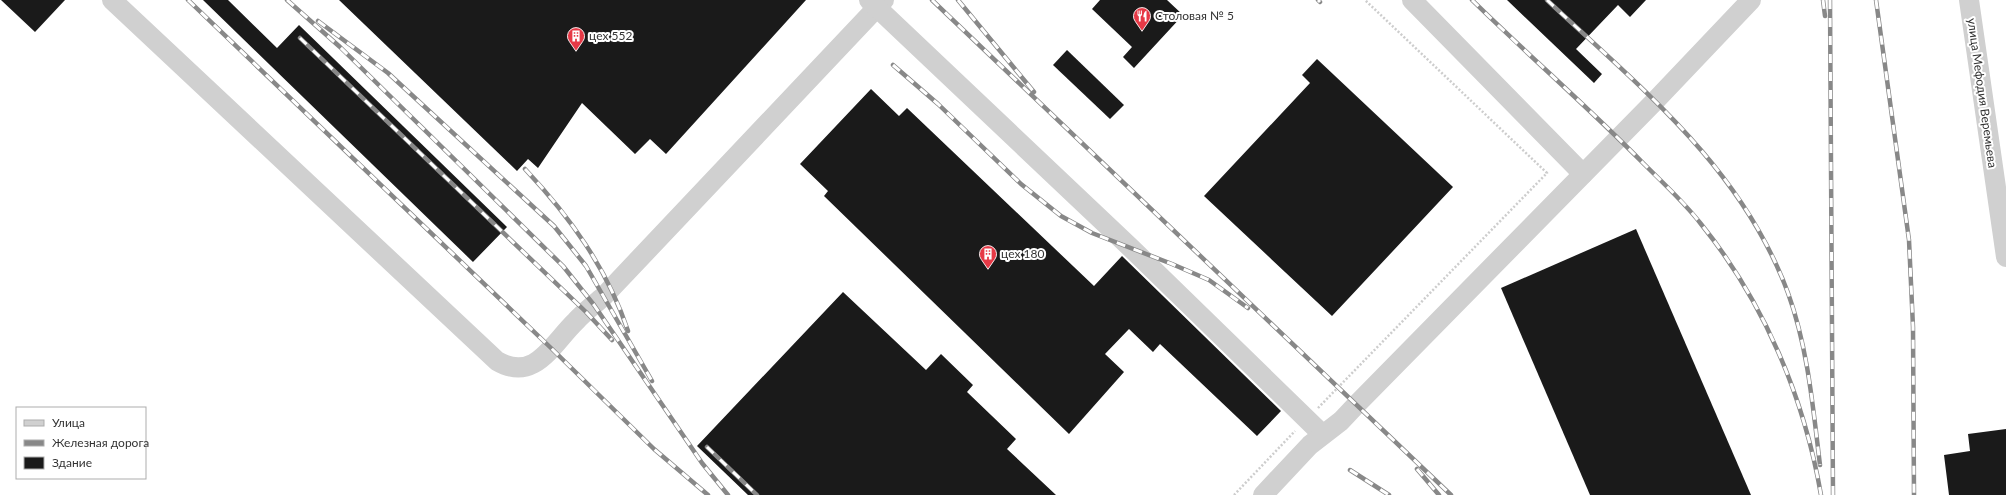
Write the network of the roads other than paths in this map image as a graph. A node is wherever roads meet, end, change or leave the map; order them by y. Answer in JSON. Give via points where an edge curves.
{"nodes":[{"id":1,"x":112,"y":0,"type":"edge"},
{"id":2,"x":1412,"y":0,"type":"edge"},
{"id":3,"x":1751,"y":0,"type":"edge"},
{"id":4,"x":1969,"y":0,"type":"edge"},
{"id":5,"x":876,"y":2,"type":"edge"},
{"id":6,"x":1583,"y":174,"type":"junction"},
{"id":7,"x":2006,"y":257,"type":"edge"},
{"id":8,"x":1322,"y":434,"type":"junction"},
{"id":9,"x":1263,"y":495,"type":"edge"}],
"edges":[{"from":1,"to":5,"type":"street","via":[[496,361],[516,368],[535,364],[604,296]]},
{"from":2,"to":6,"type":"street"},
{"from":3,"to":6,"type":"street"},
{"from":4,"to":7,"type":"street","name":"улица Мефодия Веремьева"},
{"from":5,"to":8,"type":"street"},
{"from":6,"to":8,"type":"street","via":[[1349,413]]},
{"from":8,"to":9,"type":"street"}]}
